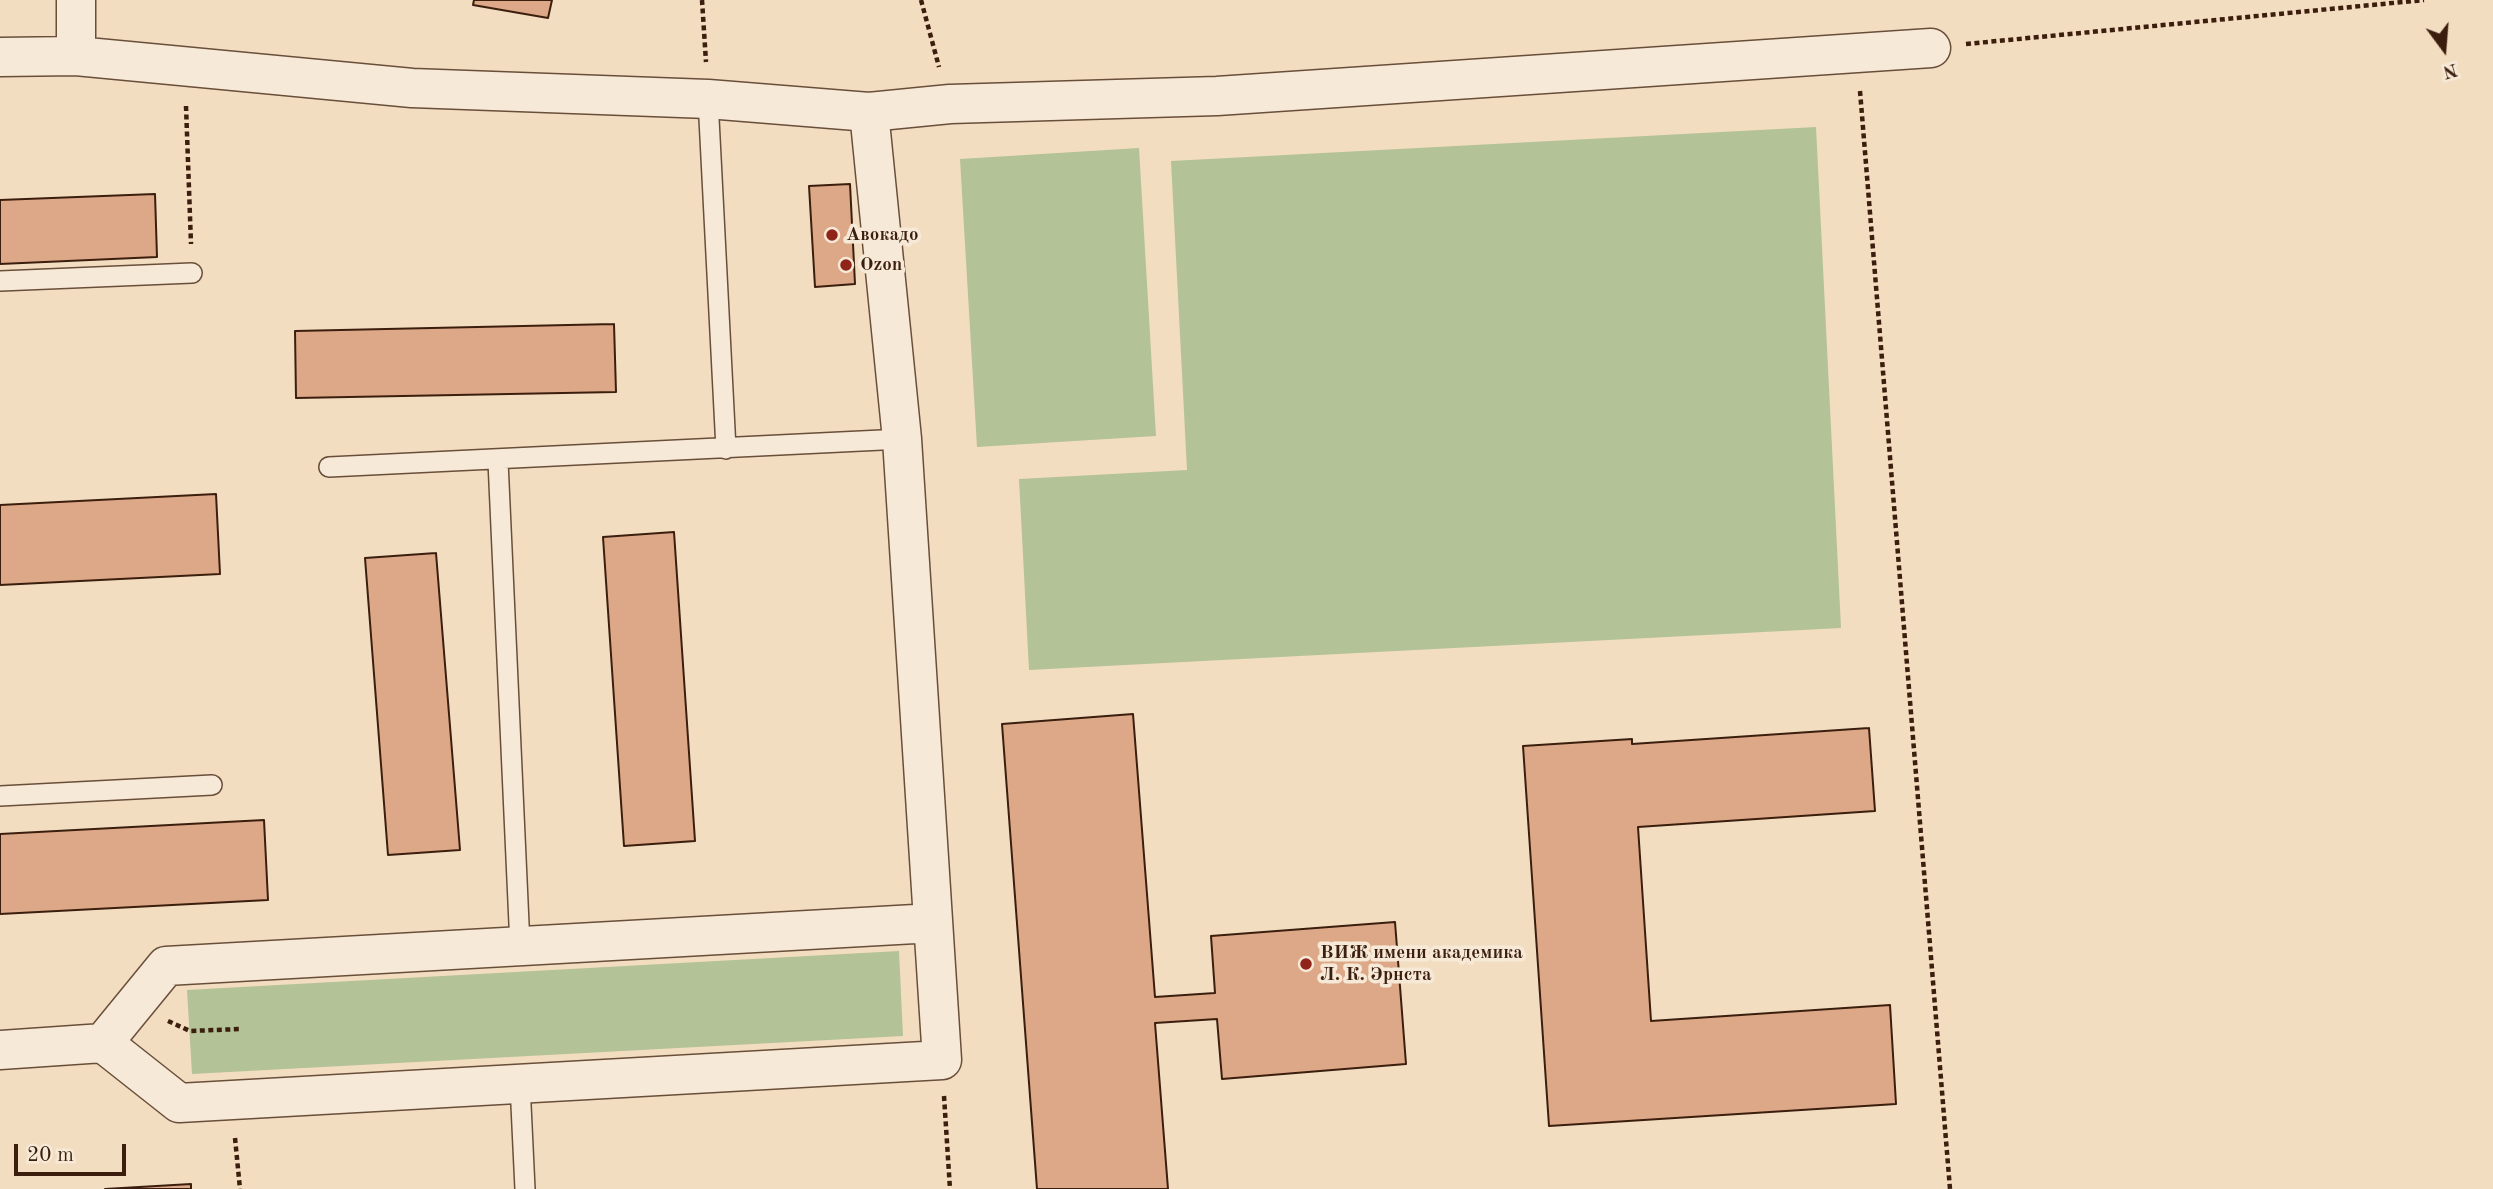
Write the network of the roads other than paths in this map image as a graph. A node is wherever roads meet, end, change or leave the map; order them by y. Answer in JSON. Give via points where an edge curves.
{"nodes":[{"id":1,"x":76,"y":0,"type":"edge"},
{"id":2,"x":1931,"y":48,"type":"road end"},
{"id":3,"x":76,"y":56,"type":"junction"},
{"id":4,"x":0,"y":57,"type":"edge"},
{"id":5,"x":708,"y":99,"type":"junction"},
{"id":6,"x":869,"y":112,"type":"junction"},
{"id":7,"x":192,"y":273,"type":"road end"},
{"id":8,"x":0,"y":281,"type":"edge"},
{"id":9,"x":902,"y":439,"type":"junction"},
{"id":10,"x":726,"y":449,"type":"junction"},
{"id":11,"x":498,"y":461,"type":"junction"},
{"id":12,"x":329,"y":467,"type":"dead end"},
{"id":13,"x":212,"y":785,"type":"dead end"},
{"id":14,"x":0,"y":796,"type":"edge"},
{"id":15,"x":933,"y":923,"type":"junction"},
{"id":16,"x":520,"y":946,"type":"junction"},
{"id":17,"x":103,"y":1043,"type":"junction"},
{"id":18,"x":0,"y":1049,"type":"edge"},
{"id":19,"x":520,"y":1084,"type":"junction"},
{"id":20,"x":524,"y":1189,"type":"edge"}],
"edges":[{"from":1,"to":3,"type":"street"},
{"from":2,"to":6,"type":"street","via":[[1217,96],[950,104]]},
{"from":3,"to":4,"type":"street"},
{"from":3,"to":5,"type":"street","via":[[412,88]]},
{"from":5,"to":6,"type":"street"},
{"from":5,"to":10,"type":"lane"},
{"from":6,"to":9,"type":"street"},
{"from":7,"to":8,"type":"lane"},
{"from":9,"to":10,"type":"lane"},
{"from":9,"to":15,"type":"street"},
{"from":10,"to":11,"type":"lane"},
{"from":11,"to":12,"type":"lane"},
{"from":11,"to":16,"type":"lane"},
{"from":13,"to":14,"type":"lane"},
{"from":15,"to":16,"type":"street"},
{"from":15,"to":19,"type":"street","via":[[942,1060]]},
{"from":16,"to":17,"type":"street","via":[[166,966]]},
{"from":17,"to":18,"type":"street"},
{"from":17,"to":19,"type":"street","via":[[179,1103]]},
{"from":19,"to":20,"type":"lane"}]}
